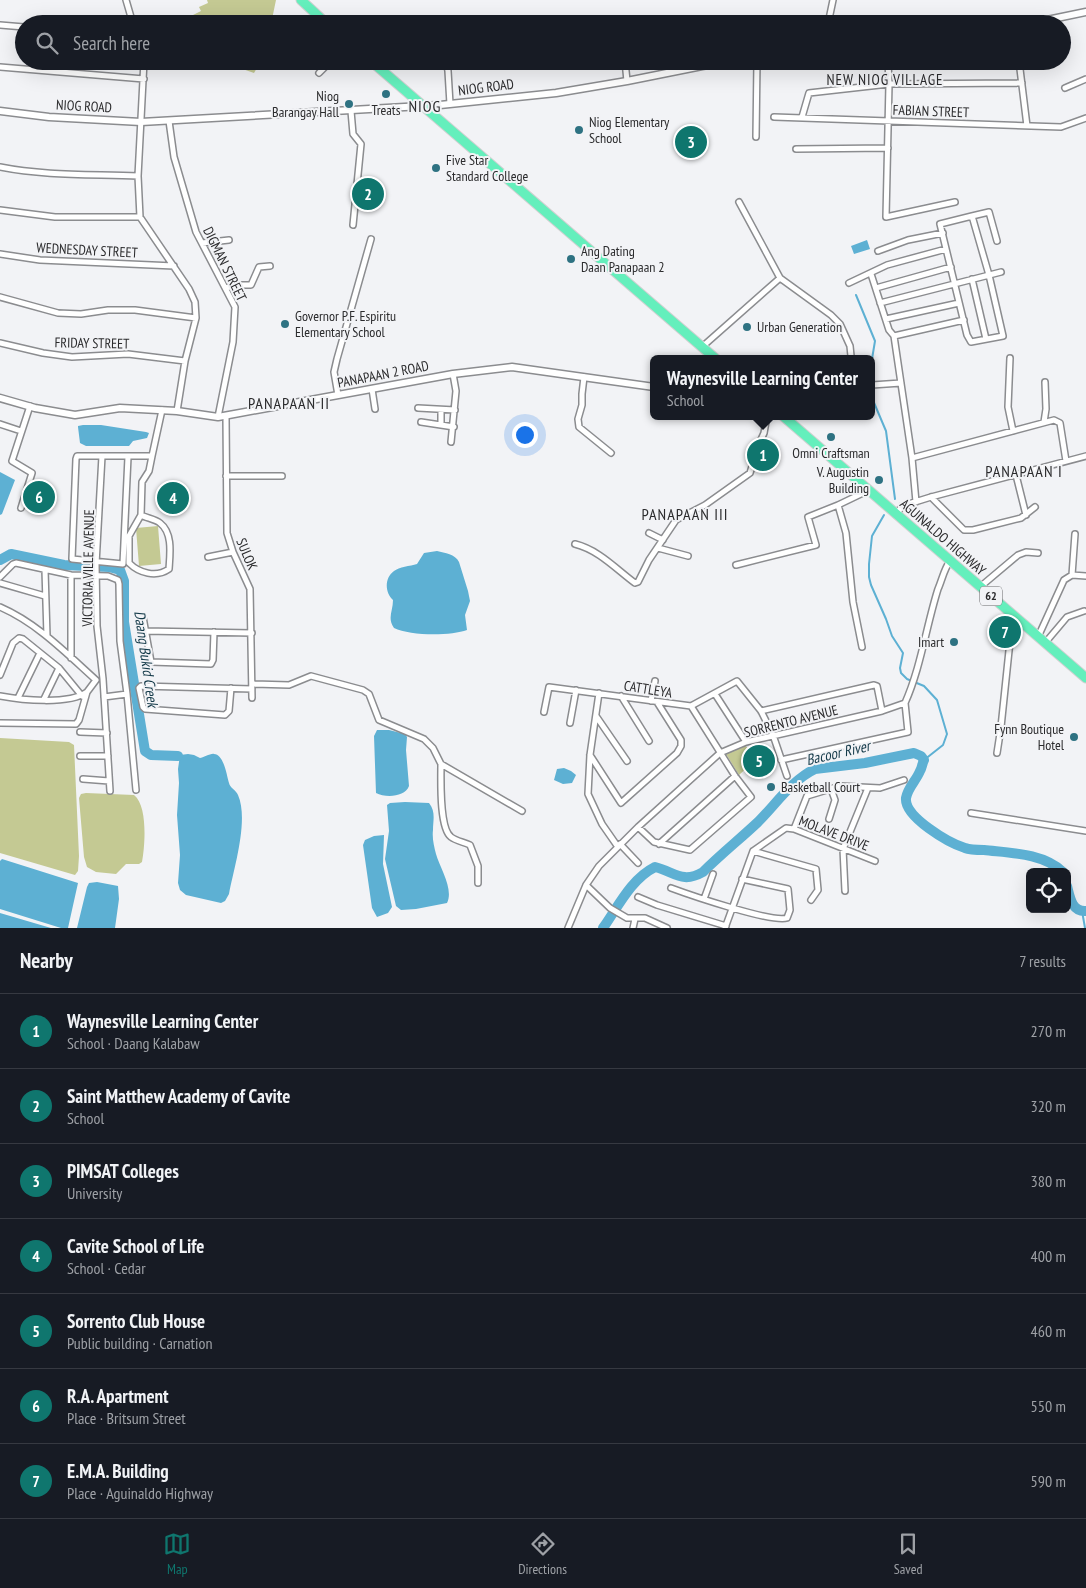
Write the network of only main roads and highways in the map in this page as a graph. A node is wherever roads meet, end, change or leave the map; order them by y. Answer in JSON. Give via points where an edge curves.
{"nodes":[{"id":1,"x":300,"y":0,"type":"edge"},
{"id":2,"x":317,"y":15,"type":"edge"},
{"id":3,"x":382,"y":70,"type":"edge"},
{"id":4,"x":711,"y":355,"type":"edge"},
{"id":5,"x":788,"y":420,"type":"edge"},
{"id":6,"x":1086,"y":678,"type":"edge"}],
"edges":[{"from":1,"to":2,"type":"highway"},
{"from":3,"to":4,"type":"highway"},
{"from":5,"to":6,"type":"highway","name":"AGUINALDO HIGHWAY","number":"62"}]}
